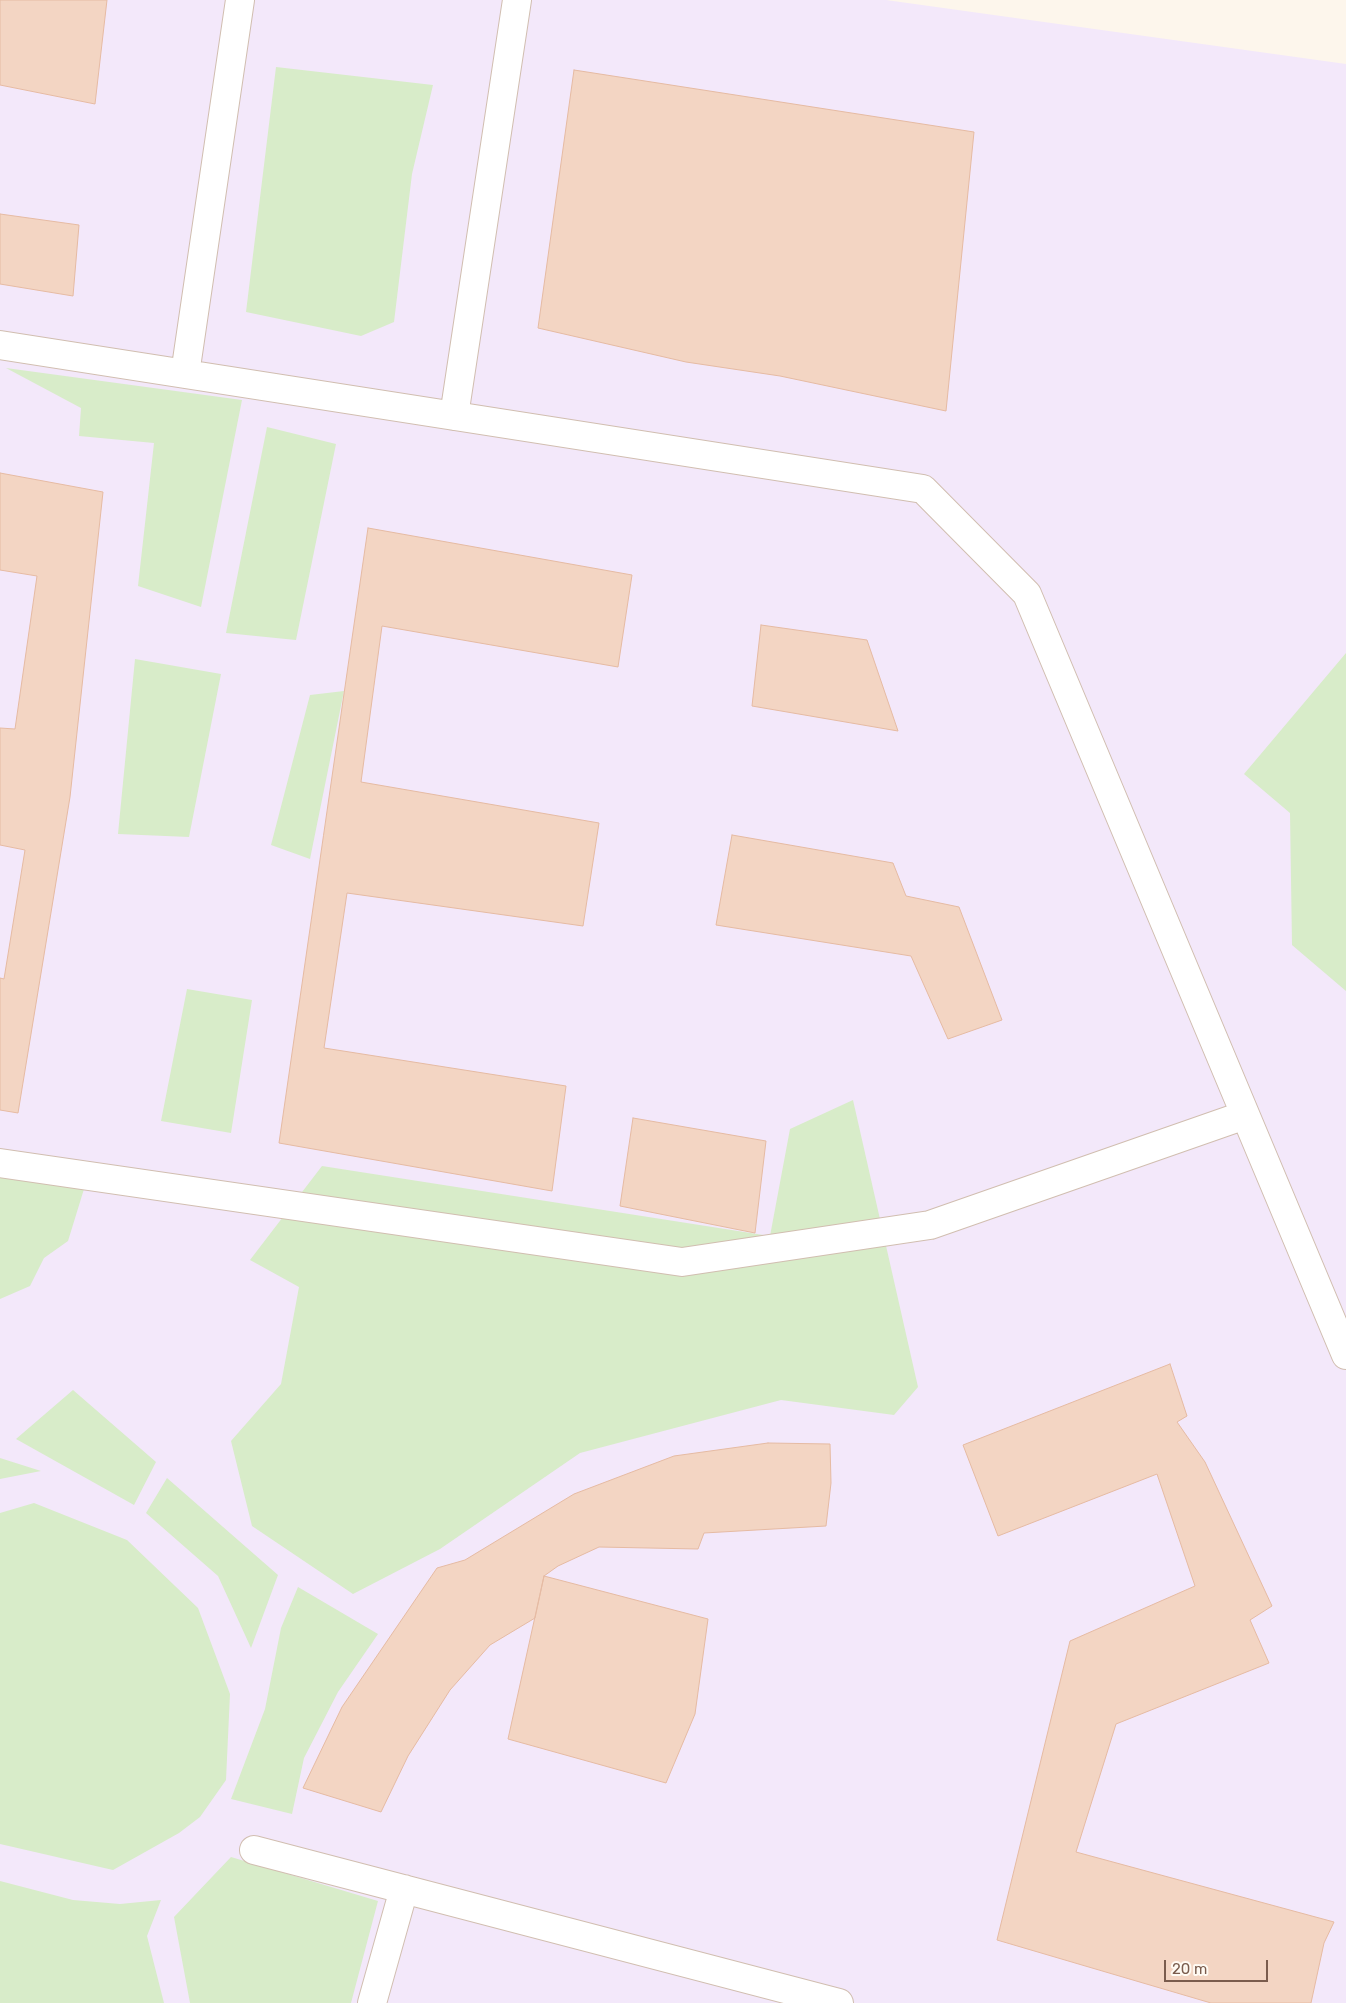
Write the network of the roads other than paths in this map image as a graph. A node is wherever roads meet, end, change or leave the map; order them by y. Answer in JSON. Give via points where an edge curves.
{"nodes":[{"id":1,"x":240,"y":0,"type":"edge"},
{"id":2,"x":517,"y":0,"type":"edge"},
{"id":3,"x":0,"y":345,"type":"edge"},
{"id":4,"x":184,"y":374,"type":"junction"},
{"id":5,"x":454,"y":416,"type":"junction"},
{"id":6,"x":1245,"y":1115,"type":"junction"},
{"id":7,"x":0,"y":1163,"type":"edge"},
{"id":8,"x":1346,"y":1355,"type":"edge"},
{"id":9,"x":254,"y":1850,"type":"dead end"},
{"id":10,"x":404,"y":1889,"type":"junction"},
{"id":11,"x":372,"y":2003,"type":"edge"},
{"id":12,"x":839,"y":2003,"type":"edge"}],
"edges":[{"from":1,"to":4,"type":"street"},
{"from":2,"to":5,"type":"street"},
{"from":3,"to":4,"type":"street"},
{"from":4,"to":5,"type":"street"},
{"from":5,"to":6,"type":"street","via":[[923,489],[1027,594]]},
{"from":6,"to":7,"type":"street","via":[[930,1225],[682,1262]]},
{"from":6,"to":8,"type":"street"},
{"from":9,"to":10,"type":"street"},
{"from":10,"to":11,"type":"street"},
{"from":10,"to":12,"type":"street"}]}
